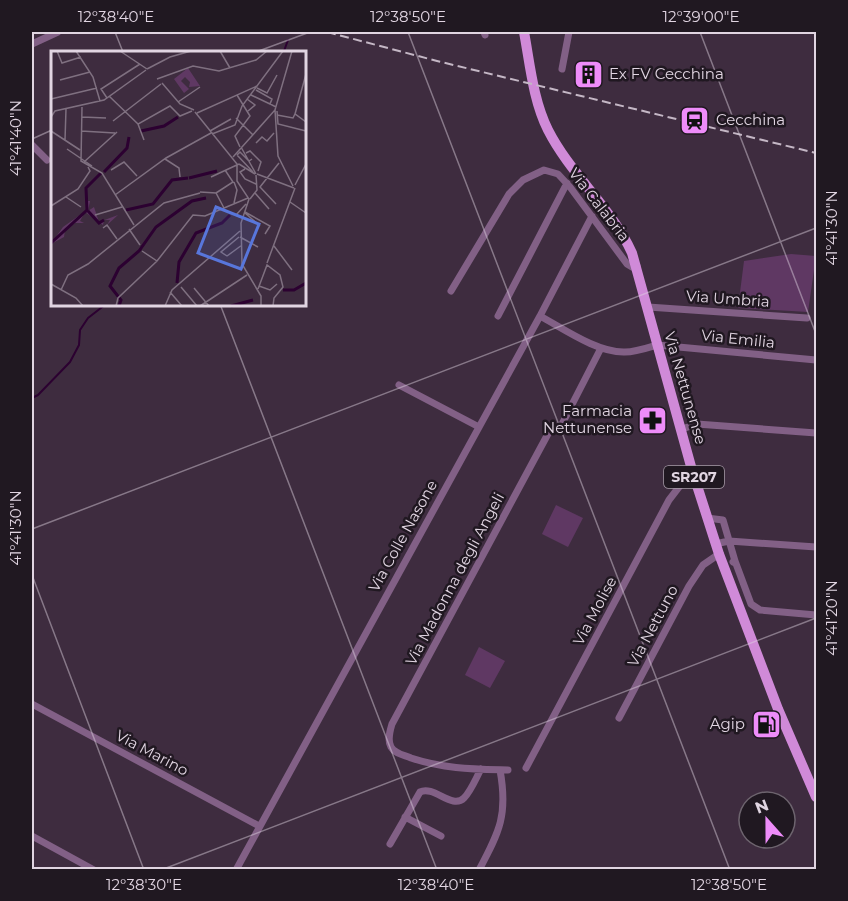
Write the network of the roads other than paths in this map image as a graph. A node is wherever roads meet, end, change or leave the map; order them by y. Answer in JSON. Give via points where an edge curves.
{"nodes":[{"id":1,"x":58,"y":32,"type":"edge"},
{"id":2,"x":524,"y":32,"type":"edge"},
{"id":3,"x":569,"y":32,"type":"edge"},
{"id":4,"x":32,"y":44,"type":"edge"},
{"id":5,"x":562,"y":69,"type":"dead end"},
{"id":6,"x":32,"y":146,"type":"edge"},
{"id":7,"x":47,"y":160,"type":"dead end"},
{"id":8,"x":567,"y":183,"type":"junction"},
{"id":9,"x":592,"y":216,"type":"junction"},
{"id":10,"x":637,"y":266,"type":"junction"},
{"id":11,"x":452,"y":291,"type":"dead end"},
{"id":12,"x":648,"y":307,"type":"junction"},
{"id":13,"x":498,"y":316,"type":"dead end"},
{"id":14,"x":540,"y":316,"type":"junction"},
{"id":15,"x":807,"y":318,"type":"dead end"},
{"id":16,"x":657,"y":345,"type":"junction"},
{"id":17,"x":601,"y":348,"type":"junction"},
{"id":18,"x":816,"y":360,"type":"edge"},
{"id":19,"x":399,"y":385,"type":"dead end"},
{"id":20,"x":479,"y":426,"type":"junction"},
{"id":21,"x":682,"y":429,"type":"junction"},
{"id":22,"x":816,"y":434,"type":"edge"},
{"id":23,"x":692,"y":470,"type":"junction"},
{"id":24,"x":707,"y":518,"type":"junction"},
{"id":25,"x":729,"y":541,"type":"junction"},
{"id":26,"x":816,"y":547,"type":"edge"},
{"id":27,"x":717,"y":549,"type":"junction"},
{"id":28,"x":735,"y":561,"type":"junction"},
{"id":29,"x":724,"y":568,"type":"junction"},
{"id":30,"x":816,"y":615,"type":"edge"},
{"id":31,"x":32,"y":704,"type":"edge"},
{"id":32,"x":619,"y":718,"type":"dead end"},
{"id":33,"x":526,"y":768,"type":"dead end"},
{"id":34,"x":481,"y":769,"type":"junction"},
{"id":35,"x":500,"y":770,"type":"junction"},
{"id":36,"x":508,"y":770,"type":"dead end"},
{"id":37,"x":816,"y":797,"type":"edge"},
{"id":38,"x":405,"y":817,"type":"junction"},
{"id":39,"x":259,"y":826,"type":"junction"},
{"id":40,"x":32,"y":836,"type":"edge"},
{"id":41,"x":441,"y":836,"type":"dead end"},
{"id":42,"x":390,"y":844,"type":"dead end"},
{"id":43,"x":94,"y":870,"type":"edge"},
{"id":44,"x":236,"y":870,"type":"edge"},
{"id":45,"x":479,"y":870,"type":"edge"}],
"edges":[{"from":1,"to":4,"type":"street"},
{"from":2,"to":10,"type":"main road","name":"Via Nettunense","number":"SR207","via":[[540,112],[551,135],[619,227]]},
{"from":3,"to":5,"type":"street"},
{"from":6,"to":7,"type":"street"},
{"from":8,"to":9,"type":"street","name":"Via Calabria"},
{"from":8,"to":11,"type":"street","name":"Via Calabria","via":[[552,170],[544,170],[518,184]]},
{"from":8,"to":13,"type":"street"},
{"from":9,"to":10,"type":"street","name":"Via Calabria","via":[[627,264]]},
{"from":9,"to":14,"type":"street","name":"Via Colle Nasone"},
{"from":10,"to":12,"type":"main road","name":"Via Nettunense","number":"SR207"},
{"from":12,"to":15,"type":"street","name":"Via Umbria"},
{"from":12,"to":16,"type":"main road","name":"Via Nettunense","number":"SR207"},
{"from":14,"to":17,"type":"street"},
{"from":14,"to":20,"type":"street","name":"Via Colle Nasone"},
{"from":16,"to":17,"type":"street","via":[[629,352]]},
{"from":16,"to":18,"type":"street","name":"Via Emilia"},
{"from":16,"to":21,"type":"main road","name":"Via Nettunense","number":"SR207"},
{"from":17,"to":34,"type":"street","name":"Via Madonna degli Angeli","via":[[561,426],[549,432],[390,730],[390,745],[397,753],[440,766]]},
{"from":19,"to":20,"type":"street"},
{"from":20,"to":39,"type":"street","name":"Via Colle Nasone"},
{"from":21,"to":22,"type":"street","via":[[697,424]]},
{"from":21,"to":23,"type":"main road","name":"Via Nettunense","number":"SR207"},
{"from":23,"to":24,"type":"main road","name":"Via Nettunense","number":"SR207"},
{"from":23,"to":33,"type":"street","name":"Via Molise","via":[[669,500]]},
{"from":24,"to":25,"type":"street","via":[[723,519]]},
{"from":24,"to":27,"type":"main road","name":"Via Nettunense","number":"SR207"},
{"from":25,"to":26,"type":"street"},
{"from":25,"to":27,"type":"street"},
{"from":25,"to":28,"type":"street"},
{"from":27,"to":29,"type":"main road","name":"Via Nettunense","number":"SR207"},
{"from":27,"to":32,"type":"street","name":"Via Nettuno","via":[[689,586]]},
{"from":28,"to":29,"type":"street"},
{"from":28,"to":30,"type":"street","via":[[755,608]]},
{"from":29,"to":37,"type":"main road","name":"Via Nettunense","number":"SR207"},
{"from":31,"to":39,"type":"street","name":"Via Marino"},
{"from":34,"to":35,"type":"street","name":"Via Madonna degli Angeli"},
{"from":34,"to":38,"type":"street","via":[[462,800],[423,790]]},
{"from":35,"to":36,"type":"street","name":"Via Madonna degli Angeli"},
{"from":35,"to":45,"type":"street","via":[[504,793],[502,822]]},
{"from":38,"to":41,"type":"street"},
{"from":38,"to":42,"type":"street"},
{"from":39,"to":44,"type":"street","name":"Via Colle Nasone"},
{"from":40,"to":43,"type":"street"}]}
